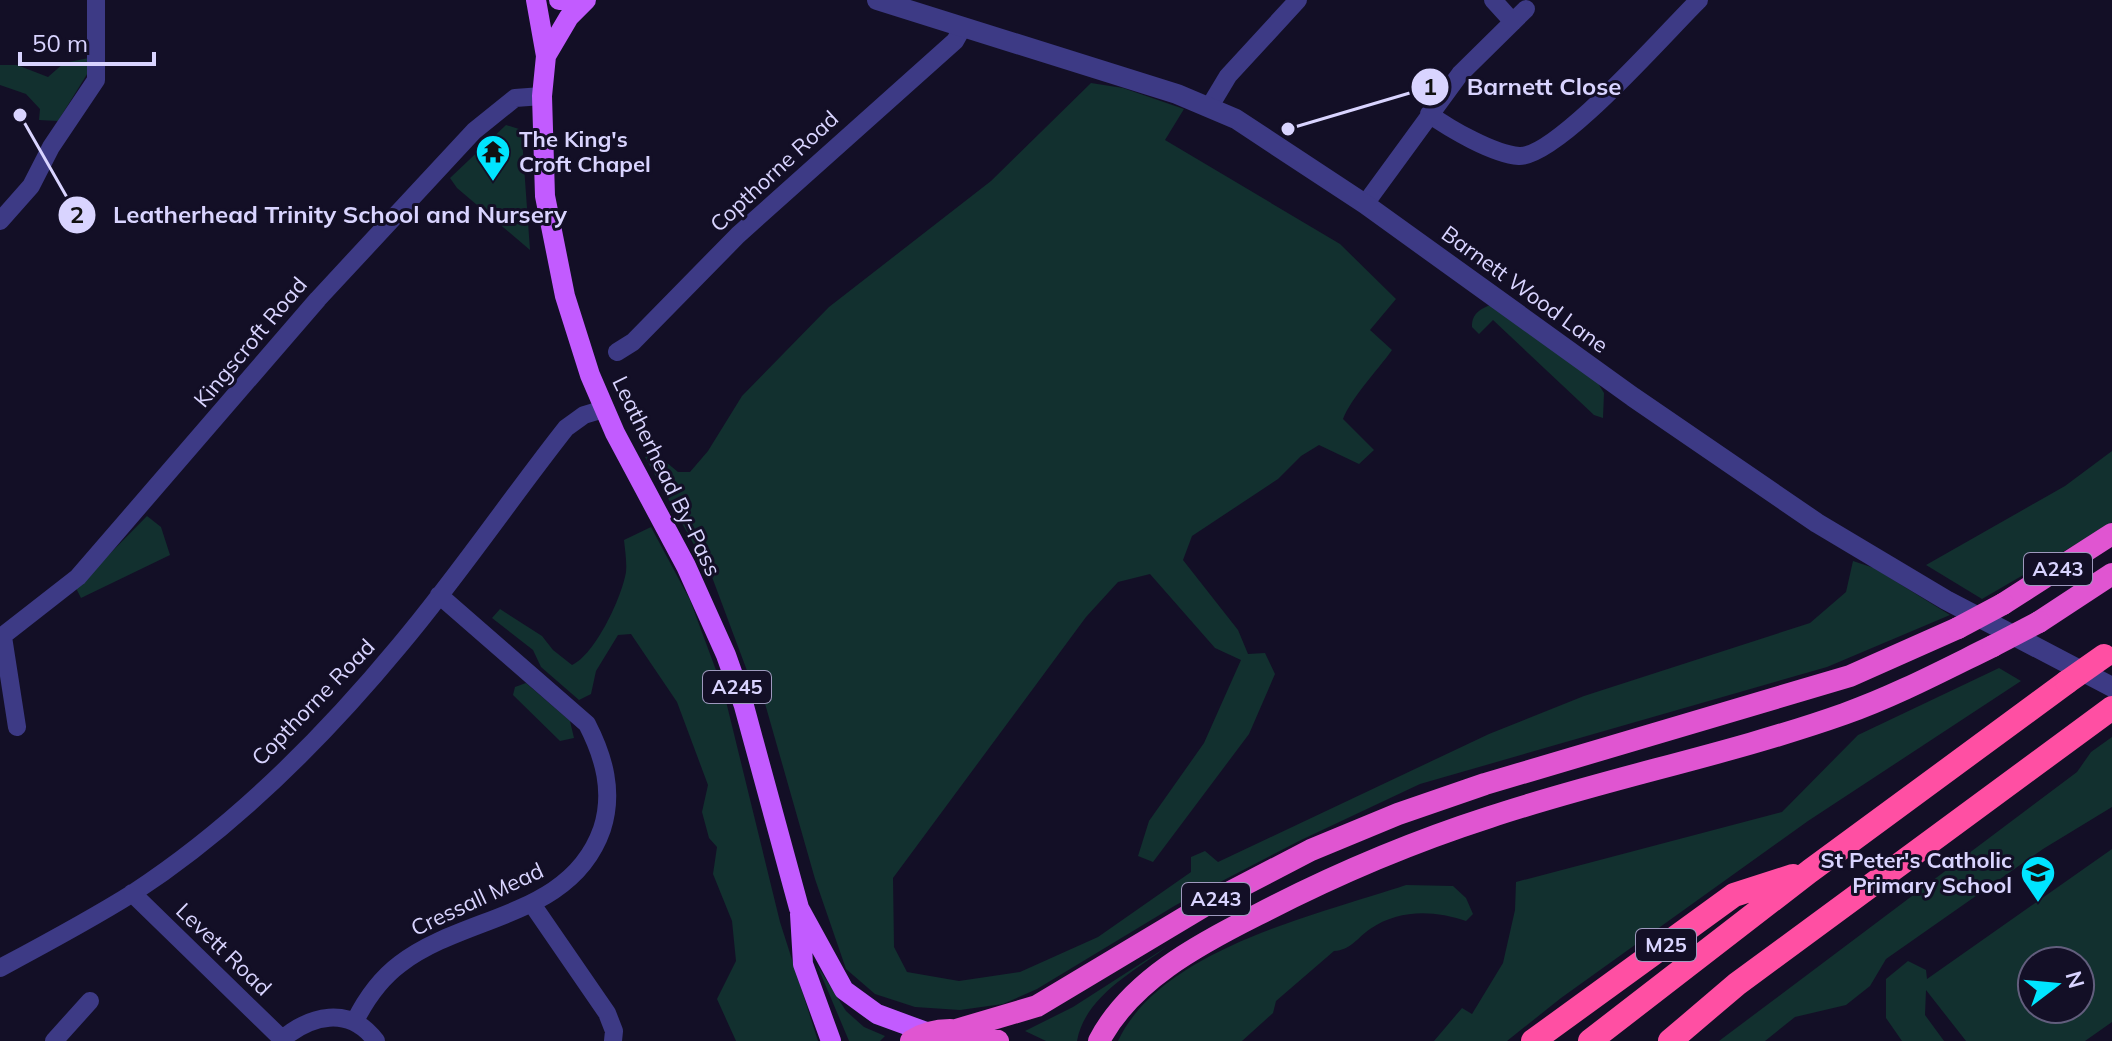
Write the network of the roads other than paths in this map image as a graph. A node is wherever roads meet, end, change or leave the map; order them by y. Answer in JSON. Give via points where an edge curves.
{"nodes":[{"id":1,"x":96,"y":0,"type":"edge"},
{"id":2,"x":536,"y":0,"type":"edge"},
{"id":3,"x":559,"y":0,"type":"edge"},
{"id":4,"x":583,"y":0,"type":"edge"},
{"id":5,"x":877,"y":0,"type":"edge"},
{"id":6,"x":1298,"y":0,"type":"edge"},
{"id":7,"x":1493,"y":0,"type":"edge"},
{"id":8,"x":1699,"y":0,"type":"edge"},
{"id":9,"x":963,"y":27,"type":"junction"},
{"id":10,"x":546,"y":56,"type":"junction"},
{"id":11,"x":542,"y":96,"type":"junction"},
{"id":12,"x":1210,"y":106,"type":"junction"},
{"id":13,"x":1429,"y":114,"type":"junction"},
{"id":14,"x":1365,"y":204,"type":"junction"},
{"id":15,"x":0,"y":221,"type":"edge"},
{"id":16,"x":617,"y":352,"type":"dead end"},
{"id":17,"x":604,"y":409,"type":"junction"},
{"id":18,"x":2112,"y":534,"type":"edge"},
{"id":19,"x":2112,"y":574,"type":"edge"},
{"id":20,"x":439,"y":595,"type":"junction"},
{"id":21,"x":2,"y":637,"type":"edge"},
{"id":22,"x":2108,"y":653,"type":"edge"},
{"id":23,"x":2112,"y":687,"type":"edge"},
{"id":24,"x":2112,"y":708,"type":"edge"},
{"id":25,"x":17,"y":727,"type":"dead end"},
{"id":26,"x":1810,"y":871,"type":"junction"},
{"id":27,"x":132,"y":893,"type":"junction"},
{"id":28,"x":532,"y":904,"type":"junction"},
{"id":29,"x":799,"y":908,"type":"junction"},
{"id":30,"x":0,"y":968,"type":"edge"},
{"id":31,"x":90,"y":1001,"type":"dead end"},
{"id":32,"x":355,"y":1021,"type":"junction"},
{"id":33,"x":956,"y":1030,"type":"junction"},
{"id":34,"x":919,"y":1036,"type":"edge"},
{"id":35,"x":281,"y":1040,"type":"edge"},
{"id":36,"x":54,"y":1041,"type":"edge"},
{"id":37,"x":376,"y":1041,"type":"edge"},
{"id":38,"x":613,"y":1041,"type":"edge"},
{"id":39,"x":831,"y":1041,"type":"edge"},
{"id":40,"x":998,"y":1041,"type":"edge"},
{"id":41,"x":1099,"y":1041,"type":"edge"},
{"id":42,"x":1533,"y":1041,"type":"edge"},
{"id":43,"x":1590,"y":1041,"type":"edge"},
{"id":44,"x":1670,"y":1041,"type":"edge"}],
"edges":[{"from":1,"to":15,"type":"street","via":[[96,80],[31,186]]},
{"from":2,"to":10,"type":"main road","number":"A245"},
{"from":3,"to":4,"type":"main road"},
{"from":4,"to":10,"type":"main road","number":"A245"},
{"from":5,"to":9,"type":"street","name":"Barnett Wood Lane"},
{"from":6,"to":12,"type":"street","via":[[1228,76]]},
{"from":7,"to":13,"type":"street","via":[[1520,15],[1460,74]]},
{"from":8,"to":13,"type":"street","via":[[1563,134],[1533,154],[1504,152]]},
{"from":9,"to":12,"type":"street","name":"Barnett Wood Lane"},
{"from":9,"to":16,"type":"street","name":"Copthorne Road","via":[[955,41],[738,235]]},
{"from":10,"to":11,"type":"main road","name":"Leatherhead By-Pass","number":"A245"},
{"from":11,"to":17,"type":"main road","name":"Leatherhead By-Pass","number":"A245","via":[[545,196],[554,250]]},
{"from":11,"to":21,"type":"street","name":"Kingscroft Road","via":[[515,98],[474,131],[318,299],[78,577]]},
{"from":12,"to":14,"type":"street","name":"Barnett Wood Lane","via":[[1263,134]]},
{"from":13,"to":14,"type":"street"},
{"from":14,"to":23,"type":"street","name":"Barnett Wood Lane","via":[[1817,523],[1946,600]]},
{"from":17,"to":20,"type":"street","name":"Copthorne Road","via":[[566,428]]},
{"from":17,"to":29,"type":"main road","name":"Leatherhead By-Pass","number":"A245","via":[[726,655]]},
{"from":18,"to":33,"type":"highway","number":"A243","bridge":true,"via":[[2003,604],[1850,676],[1398,814],[1311,850],[1209,903],[1037,1006]]},
{"from":19,"to":41,"type":"highway","number":"A243","bridge":true,"via":[[2039,622],[1845,714],[1493,816],[1324,880],[1224,931],[1145,984]]},
{"from":20,"to":27,"type":"street","name":"Copthorne Road","via":[[356,696],[261,792],[205,841]]},
{"from":20,"to":28,"type":"street","name":"Cressall Mead","via":[[567,704],[587,724],[600,750],[607,782],[606,815],[597,842],[558,890]]},
{"from":21,"to":25,"type":"street","name":"Kingscroft Road"},
{"from":22,"to":26,"type":"highway","number":"M25","bridge":true},
{"from":24,"to":44,"type":"highway","via":[[1749,975]]},
{"from":26,"to":42,"type":"highway","number":"M25","via":[[1734,895]]},
{"from":26,"to":43,"type":"highway","number":"M25"},
{"from":27,"to":30,"type":"street","name":"Copthorne Road"},
{"from":27,"to":35,"type":"street","name":"Levett Road"},
{"from":28,"to":32,"type":"street","name":"Cressall Mead","via":[[400,964],[370,995]]},
{"from":28,"to":38,"type":"street","via":[[607,1013]]},
{"from":29,"to":34,"type":"main road","name":"Leatherhead By-Pass","number":"A245","via":[[844,990]]},
{"from":29,"to":39,"type":"main road","name":"Leatherhead By-Pass","number":"A245","via":[[803,964]]},
{"from":31,"to":36,"type":"street"},
{"from":32,"to":35,"type":"street","name":"Levett Road","via":[[317,1018]]},
{"from":32,"to":37,"type":"street"},
{"from":33,"to":34,"type":"highway"},
{"from":33,"to":40,"type":"highway"}]}
